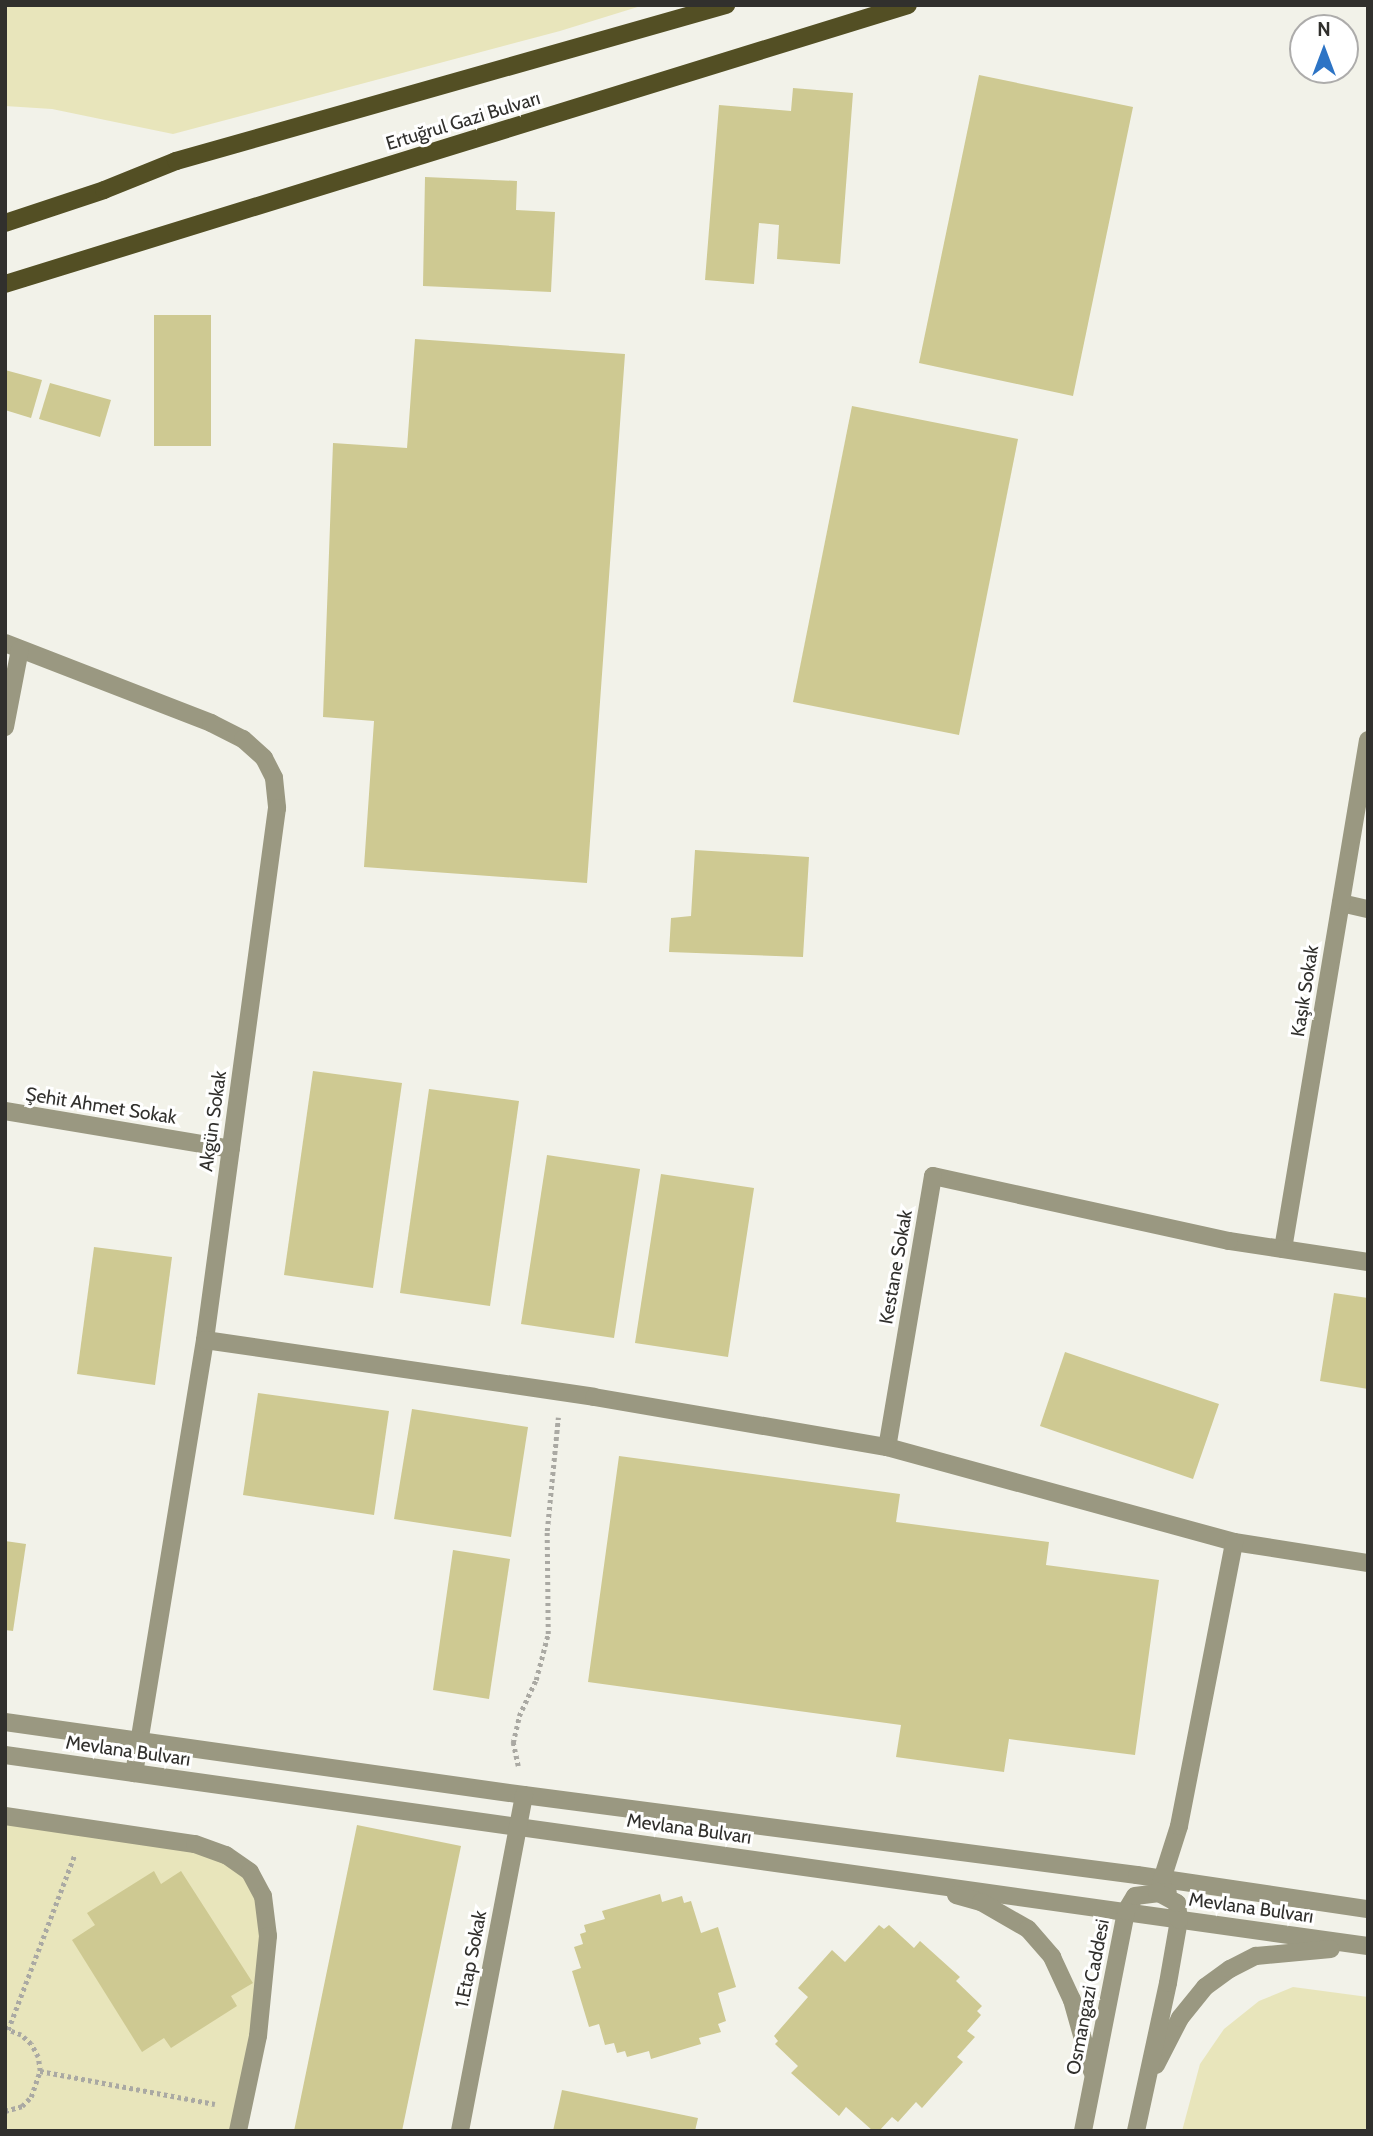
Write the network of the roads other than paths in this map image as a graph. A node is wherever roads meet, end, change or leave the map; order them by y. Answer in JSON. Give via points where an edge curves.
{"nodes":[{"id":1,"x":726,"y":5,"type":"edge"},
{"id":2,"x":908,"y":5,"type":"edge"},
{"id":3,"x":6,"y":222,"type":"edge"},
{"id":4,"x":5,"y":284,"type":"edge"},
{"id":5,"x":13,"y":646,"type":"edge"},
{"id":6,"x":5,"y":727,"type":"edge"},
{"id":7,"x":1368,"y":740,"type":"edge"},
{"id":8,"x":1340,"y":903,"type":"junction"},
{"id":9,"x":1368,"y":909,"type":"edge"},
{"id":10,"x":5,"y":1111,"type":"edge"},
{"id":11,"x":230,"y":1149,"type":"junction"},
{"id":12,"x":1283,"y":1249,"type":"junction"},
{"id":13,"x":1368,"y":1262,"type":"edge"},
{"id":14,"x":205,"y":1340,"type":"junction"},
{"id":15,"x":887,"y":1447,"type":"junction"},
{"id":16,"x":1234,"y":1542,"type":"junction"},
{"id":17,"x":1368,"y":1563,"type":"edge"},
{"id":18,"x":5,"y":1722,"type":"edge"},
{"id":19,"x":140,"y":1741,"type":"junction"},
{"id":20,"x":5,"y":1755,"type":"edge"},
{"id":21,"x":134,"y":1773,"type":"junction"},
{"id":22,"x":524,"y":1795,"type":"junction"},
{"id":23,"x":5,"y":1816,"type":"edge"},
{"id":24,"x":518,"y":1827,"type":"junction"},
{"id":25,"x":892,"y":1877,"type":"junction"},
{"id":26,"x":1160,"y":1885,"type":"junction"},
{"id":27,"x":1368,"y":1909,"type":"edge"},
{"id":28,"x":1126,"y":1911,"type":"junction"},
{"id":29,"x":1179,"y":1920,"type":"junction"},
{"id":30,"x":1368,"y":1947,"type":"edge"},
{"id":31,"x":1094,"y":2078,"type":"junction"},
{"id":32,"x":1144,"y":2086,"type":"junction"},
{"id":33,"x":238,"y":2131,"type":"edge"},
{"id":34,"x":460,"y":2131,"type":"edge"},
{"id":35,"x":1083,"y":2131,"type":"edge"},
{"id":36,"x":1136,"y":2131,"type":"edge"}],
"edges":[{"from":1,"to":3,"type":"main road","name":"Ertuğrul Gazi Bulvarı","via":[[176,161]]},
{"from":2,"to":4,"type":"main road","name":"Ertuğrul Gazi Bulvarı"},
{"from":5,"to":6,"type":"street"},
{"from":5,"to":11,"type":"street","name":"Akgün Sokak","via":[[211,723],[264,758],[274,778],[277,807]]},
{"from":7,"to":8,"type":"street","name":"Kaşık Sokak"},
{"from":8,"to":9,"type":"street"},
{"from":8,"to":12,"type":"street","name":"Kaşık Sokak"},
{"from":10,"to":11,"type":"street","name":"Şehit Ahmet Sokak"},
{"from":11,"to":14,"type":"street","name":"Akgün Sokak"},
{"from":12,"to":13,"type":"street","name":"Kestane Sokak"},
{"from":12,"to":15,"type":"street","name":"Kestane Sokak","via":[[933,1176]]},
{"from":14,"to":15,"type":"street","via":[[560,1392]]},
{"from":14,"to":19,"type":"street","name":"Akgün Sokak"},
{"from":15,"to":16,"type":"street"},
{"from":16,"to":17,"type":"street"},
{"from":16,"to":26,"type":"street","via":[[1179,1826]]},
{"from":18,"to":19,"type":"street","name":"Mevlana Bulvarı"},
{"from":19,"to":21,"type":"street","name":"Akgün Sokak"},
{"from":19,"to":22,"type":"street","name":"Mevlana Bulvarı"},
{"from":20,"to":21,"type":"street","name":"Mevlana Bulvarı"},
{"from":21,"to":24,"type":"street","name":"Mevlana Bulvarı"},
{"from":22,"to":24,"type":"street","name":"1.Etap Sokak"},
{"from":22,"to":26,"type":"street","name":"Mevlana Bulvarı","via":[[1094,1869]]},
{"from":23,"to":33,"type":"street","via":[[195,1844],[226,1855],[250,1872],[263,1896],[268,1936],[258,2036]]},
{"from":24,"to":25,"type":"street","name":"Mevlana Bulvarı"},
{"from":24,"to":34,"type":"street","name":"1.Etap Sokak"},
{"from":25,"to":28,"type":"street","name":"Mevlana Bulvarı"},
{"from":25,"to":31,"type":"street","via":[[981,1902],[1028,1929],[1052,1957],[1073,2000]]},
{"from":26,"to":27,"type":"street","name":"Mevlana Bulvarı","via":[[1238,1889]]},
{"from":26,"to":28,"type":"street","name":"Osmangazi Caddesi","via":[[1135,1896]]},
{"from":26,"to":29,"type":"street","via":[[1177,1903]]},
{"from":28,"to":29,"type":"street","name":"Mevlana Bulvarı"},
{"from":28,"to":31,"type":"street","name":"Osmangazi Caddesi"},
{"from":29,"to":30,"type":"street","name":"Mevlana Bulvarı"},
{"from":29,"to":32,"type":"street"},
{"from":30,"to":32,"type":"street","via":[[1256,1956],[1230,1969],[1205,1987],[1180,2018]]},
{"from":31,"to":35,"type":"street","name":"Osmangazi Caddesi"},
{"from":32,"to":36,"type":"street"}]}
